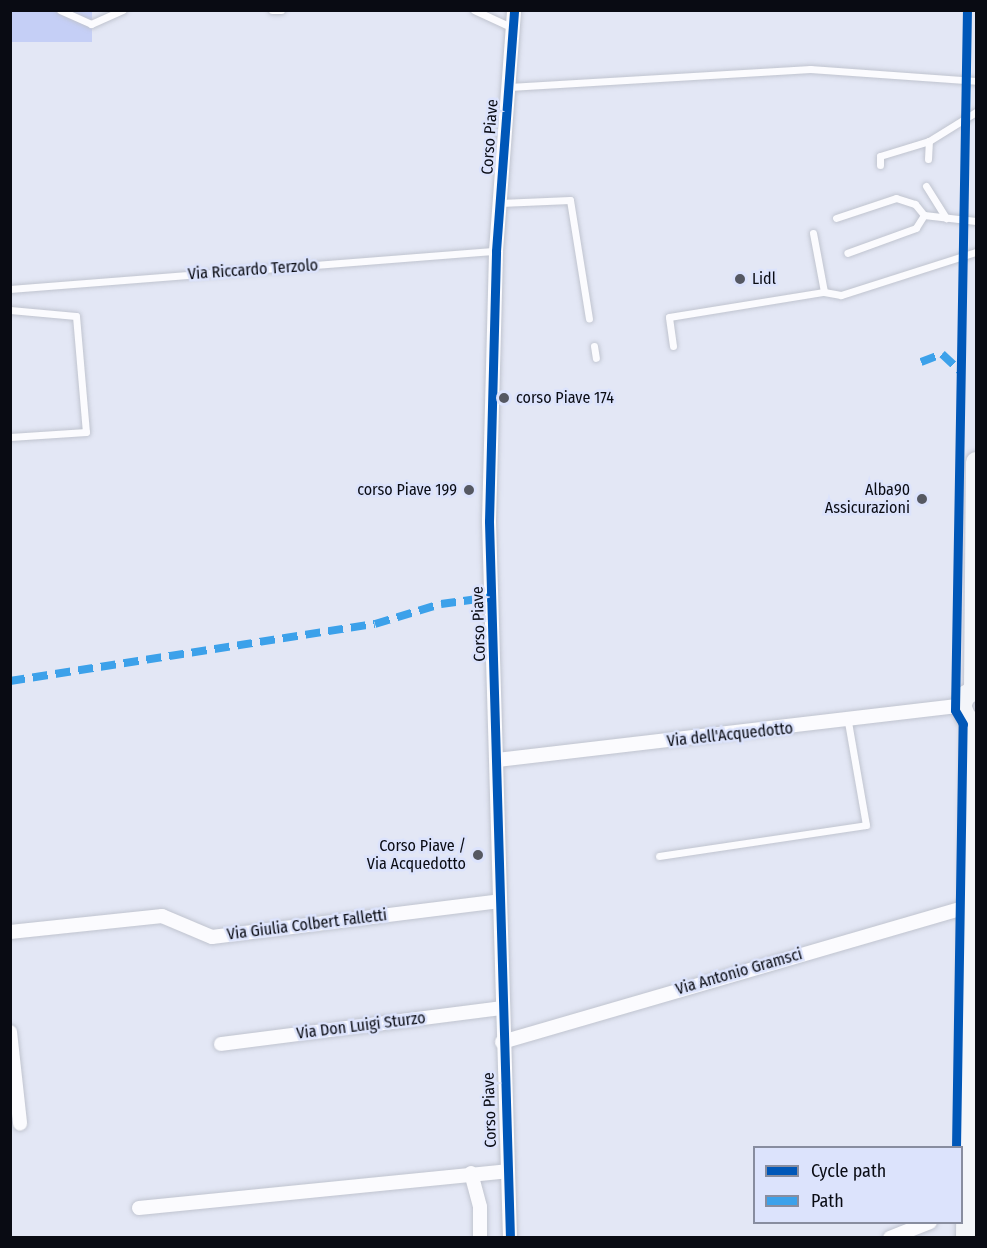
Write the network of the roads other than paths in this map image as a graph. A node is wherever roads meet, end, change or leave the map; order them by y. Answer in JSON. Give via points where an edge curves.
{"nodes":[{"id":1,"x":60,"y":10,"type":"edge"},
{"id":2,"x":123,"y":10,"type":"edge"},
{"id":3,"x":272,"y":10,"type":"edge"},
{"id":4,"x":281,"y":10,"type":"edge"},
{"id":5,"x":474,"y":10,"type":"edge"},
{"id":6,"x":514,"y":10,"type":"edge"},
{"id":7,"x":513,"y":28,"type":"junction"},
{"id":8,"x":976,"y":81,"type":"edge"},
{"id":9,"x":509,"y":87,"type":"junction"},
{"id":10,"x":976,"y":112,"type":"edge"},
{"id":11,"x":929,"y":141,"type":"junction"},
{"id":12,"x":928,"y":159,"type":"dead end"},
{"id":13,"x":880,"y":165,"type":"dead end"},
{"id":14,"x":926,"y":186,"type":"dead end"},
{"id":15,"x":887,"y":191,"type":"dead end"},
{"id":16,"x":896,"y":198,"type":"junction"},
{"id":17,"x":500,"y":203,"type":"junction"},
{"id":18,"x":924,"y":215,"type":"junction"},
{"id":19,"x":836,"y":218,"type":"dead end"},
{"id":20,"x":946,"y":218,"type":"junction"},
{"id":21,"x":976,"y":221,"type":"edge"},
{"id":22,"x":813,"y":233,"type":"dead end"},
{"id":23,"x":496,"y":251,"type":"junction"},
{"id":24,"x":976,"y":252,"type":"edge"},
{"id":25,"x":847,"y":253,"type":"dead end"},
{"id":26,"x":10,"y":289,"type":"edge"},
{"id":27,"x":824,"y":292,"type":"junction"},
{"id":28,"x":10,"y":310,"type":"edge"},
{"id":29,"x":589,"y":318,"type":"dead end"},
{"id":30,"x":594,"y":345,"type":"dead end"},
{"id":31,"x":673,"y":346,"type":"dead end"},
{"id":32,"x":596,"y":358,"type":"dead end"},
{"id":33,"x":10,"y":437,"type":"edge"},
{"id":34,"x":976,"y":462,"type":"edge"},
{"id":35,"x":975,"y":689,"type":"edge"},
{"id":36,"x":970,"y":717,"type":"edge"},
{"id":37,"x":848,"y":722,"type":"junction"},
{"id":38,"x":498,"y":760,"type":"junction"},
{"id":39,"x":659,"y":856,"type":"dead end"},
{"id":40,"x":500,"y":901,"type":"junction"},
{"id":41,"x":972,"y":904,"type":"edge"},
{"id":42,"x":10,"y":932,"type":"edge"},
{"id":43,"x":502,"y":1008,"type":"junction"},
{"id":44,"x":10,"y":1032,"type":"edge"},
{"id":45,"x":502,"y":1042,"type":"junction"},
{"id":46,"x":221,"y":1044,"type":"dead end"},
{"id":47,"x":20,"y":1124,"type":"dead end"},
{"id":48,"x":507,"y":1171,"type":"junction"},
{"id":49,"x":471,"y":1173,"type":"junction"},
{"id":50,"x":138,"y":1208,"type":"dead end"},
{"id":51,"x":964,"y":1209,"type":"edge"},
{"id":52,"x":925,"y":1224,"type":"edge"},
{"id":53,"x":480,"y":1238,"type":"edge"},
{"id":54,"x":510,"y":1238,"type":"edge"},
{"id":55,"x":890,"y":1238,"type":"edge"},
{"id":56,"x":966,"y":1238,"type":"edge"}],
"edges":[{"from":1,"to":2,"type":"lane","via":[[91,24]]},
{"from":3,"to":4,"type":"lane"},
{"from":5,"to":7,"type":"lane"},
{"from":6,"to":7,"type":"street","name":"Corso Piave"},
{"from":7,"to":9,"type":"street","name":"Corso Piave"},
{"from":8,"to":9,"type":"lane","name":"Corso Piave","via":[[810,69]]},
{"from":9,"to":17,"type":"street","name":"Corso Piave"},
{"from":10,"to":11,"type":"lane"},
{"from":11,"to":12,"type":"lane"},
{"from":11,"to":13,"type":"lane","via":[[880,156]]},
{"from":14,"to":20,"type":"lane"},
{"from":15,"to":16,"type":"lane"},
{"from":16,"to":18,"type":"lane","via":[[915,204]]},
{"from":16,"to":19,"type":"lane"},
{"from":17,"to":23,"type":"street","name":"Corso Piave"},
{"from":17,"to":29,"type":"lane","via":[[570,200]]},
{"from":18,"to":20,"type":"lane"},
{"from":18,"to":25,"type":"lane","via":[[916,228]]},
{"from":20,"to":21,"type":"lane"},
{"from":22,"to":27,"type":"lane"},
{"from":23,"to":26,"type":"lane","name":"Via Riccardo Terzolo"},
{"from":23,"to":38,"type":"street","name":"Corso Piave","via":[[489,521]]},
{"from":24,"to":27,"type":"lane","via":[[859,291]]},
{"from":27,"to":31,"type":"lane","via":[[669,317]]},
{"from":28,"to":33,"type":"lane","via":[[76,316],[86,432]]},
{"from":30,"to":32,"type":"lane"},
{"from":34,"to":35,"type":"main road"},
{"from":35,"to":36,"type":"main road"},
{"from":36,"to":37,"type":"street","name":"Via dell'Acquedotto"},
{"from":36,"to":41,"type":"main road"},
{"from":37,"to":38,"type":"street","name":"Via dell'Acquedotto"},
{"from":37,"to":39,"type":"lane","via":[[866,825]]},
{"from":38,"to":40,"type":"street","name":"Corso Piave"},
{"from":40,"to":42,"type":"street","name":"Via Giulia Colbert Falletti","via":[[212,937],[162,916]]},
{"from":40,"to":43,"type":"street","name":"Corso Piave"},
{"from":41,"to":45,"type":"street","name":"Via Antonio Gramsci"},
{"from":41,"to":51,"type":"main road"},
{"from":43,"to":45,"type":"street","name":"Corso Piave"},
{"from":43,"to":46,"type":"street","name":"Via Don Luigi Sturzo"},
{"from":44,"to":47,"type":"street"},
{"from":45,"to":48,"type":"street","name":"Corso Piave"},
{"from":48,"to":49,"type":"street"},
{"from":48,"to":54,"type":"street","name":"Corso Piave"},
{"from":49,"to":50,"type":"street"},
{"from":49,"to":53,"type":"street","via":[[480,1207]]},
{"from":51,"to":56,"type":"main road"},
{"from":52,"to":55,"type":"street"}]}
